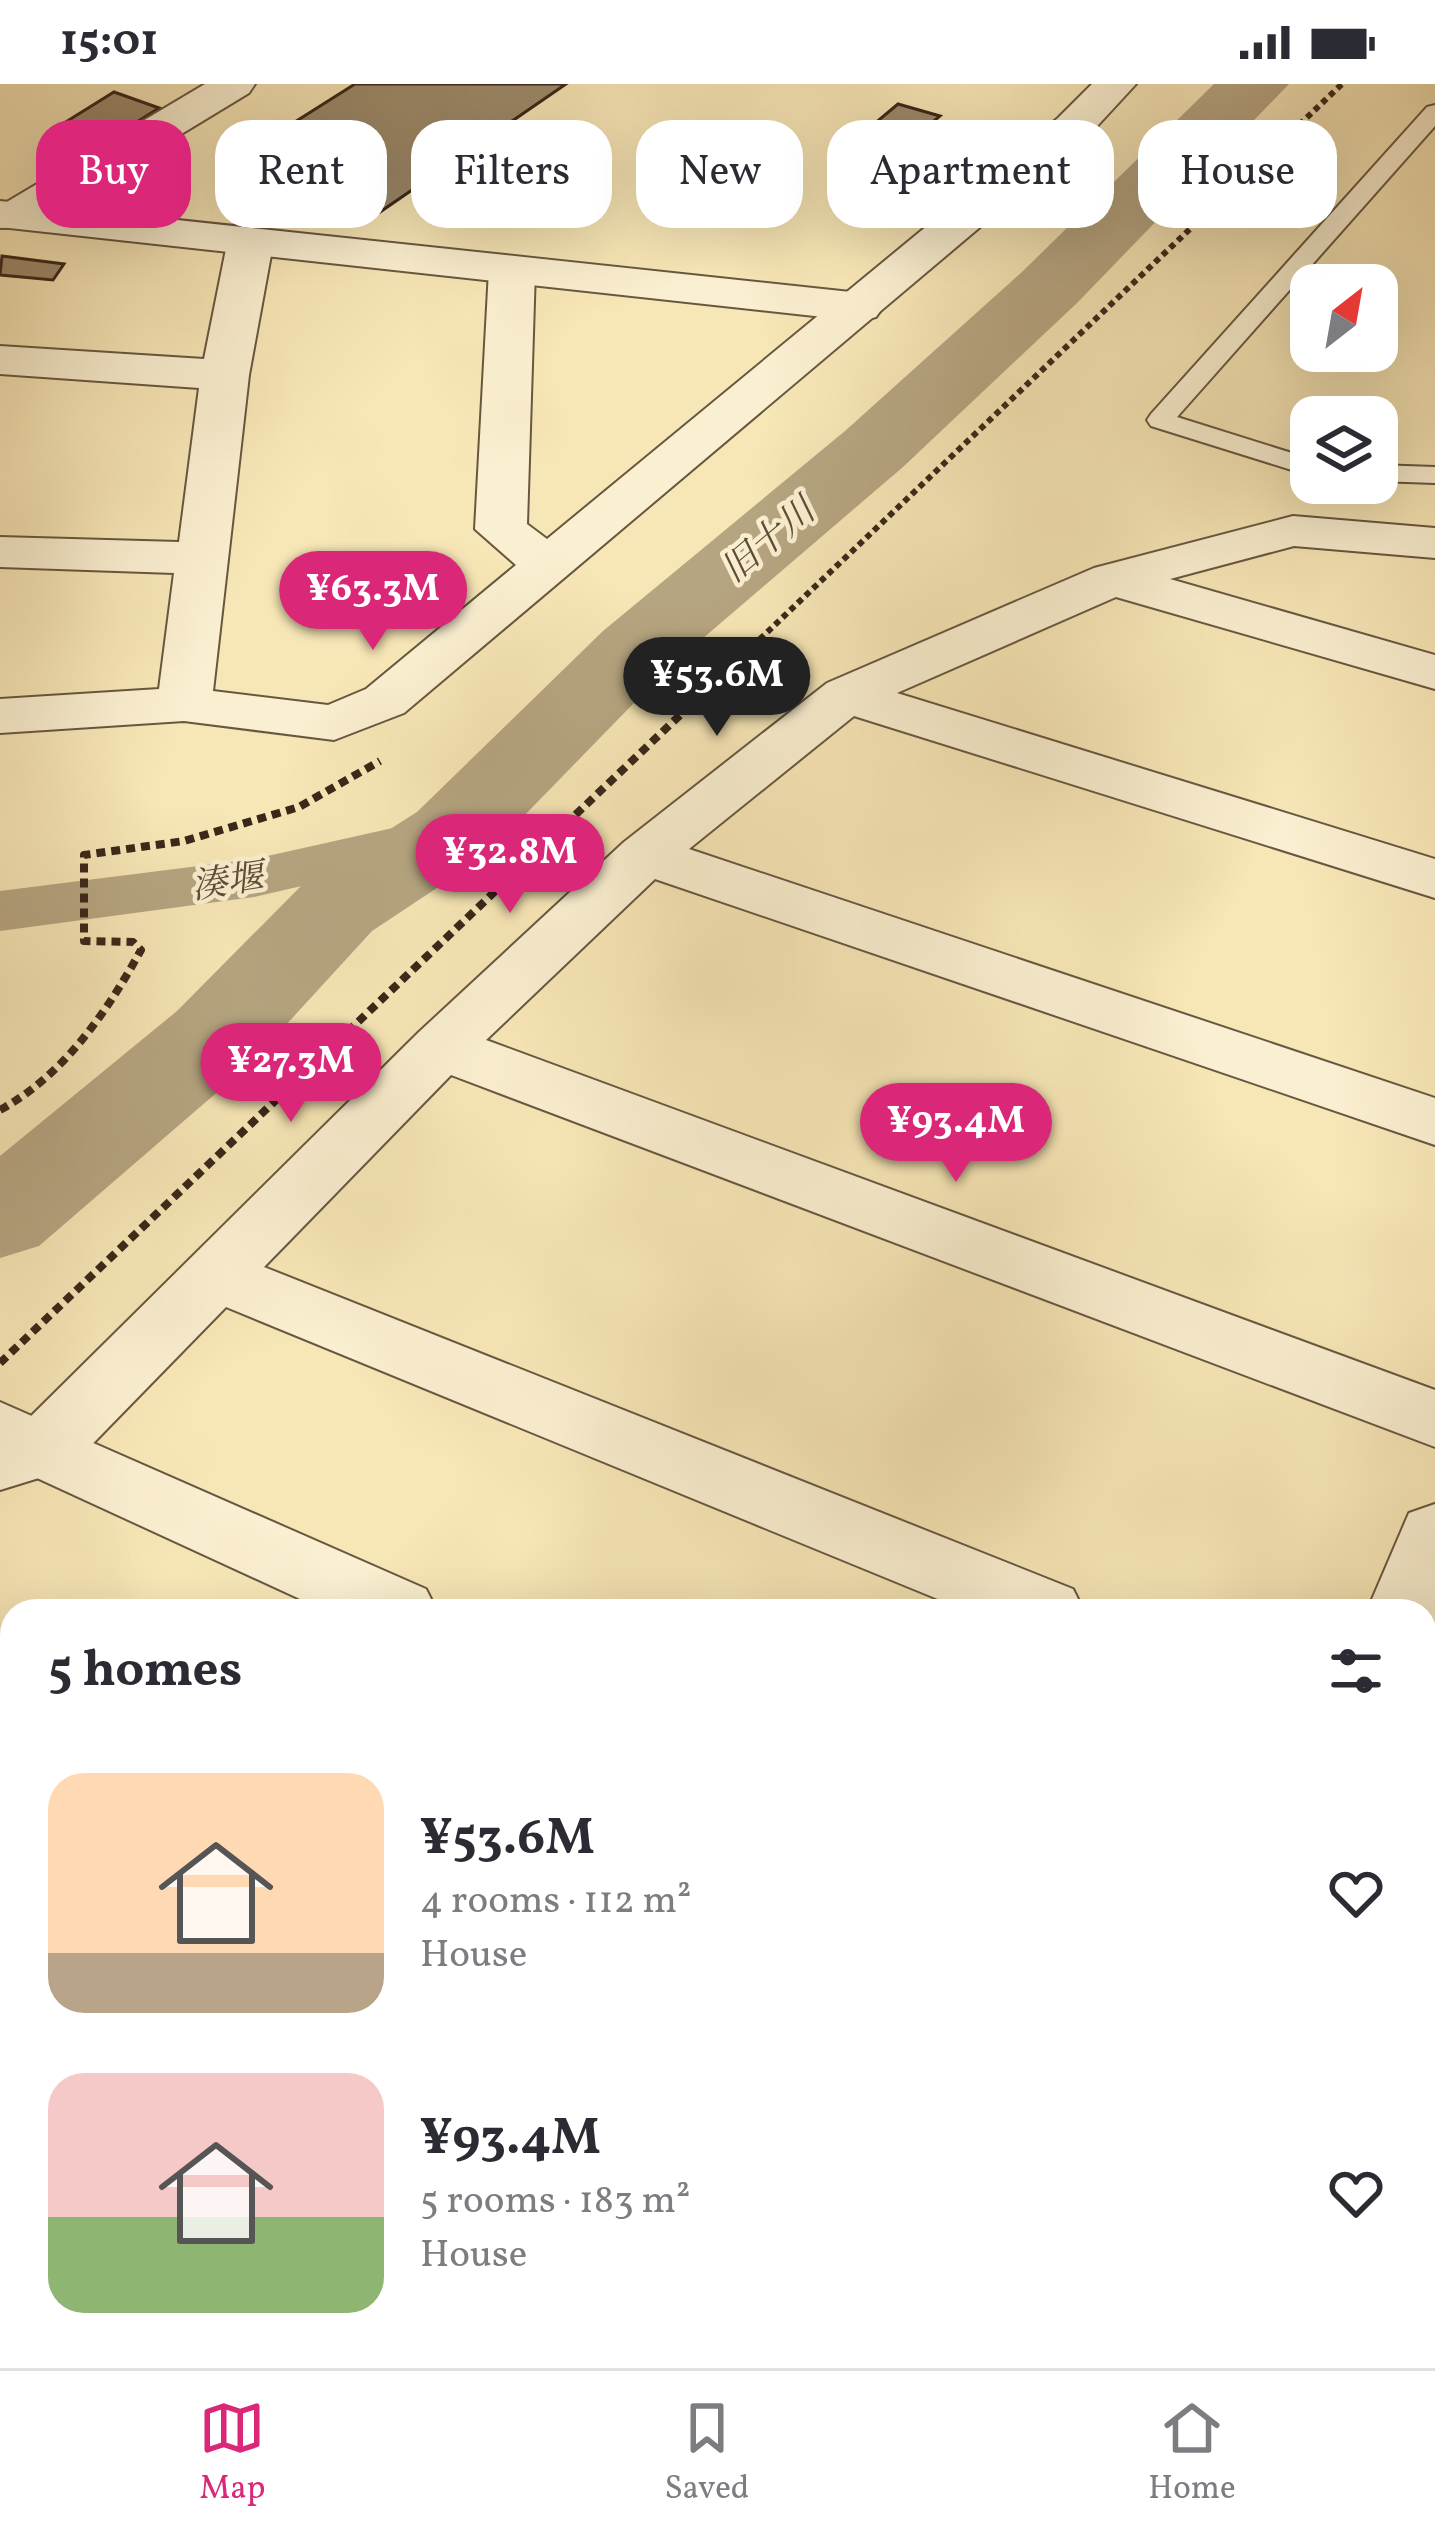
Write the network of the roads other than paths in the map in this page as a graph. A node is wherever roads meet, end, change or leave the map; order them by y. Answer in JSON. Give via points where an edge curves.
{"nodes":[{"id":1,"x":234,"y":84,"type":"edge"},
{"id":2,"x":1115,"y":84,"type":"edge"},
{"id":3,"x":1433,"y":118,"type":"edge"},
{"id":4,"x":6,"y":216,"type":"edge"},
{"id":5,"x":250,"y":244,"type":"junction"},
{"id":6,"x":512,"y":270,"type":"junction"},
{"id":7,"x":860,"y":307,"type":"junction"},
{"id":8,"x":0,"y":360,"type":"edge"},
{"id":9,"x":225,"y":376,"type":"junction"},
{"id":10,"x":1290,"y":461,"type":"edge"},
{"id":11,"x":1398,"y":474,"type":"edge"},
{"id":12,"x":1435,"y":475,"type":"edge"},
{"id":13,"x":1435,"y":543,"type":"edge"},
{"id":14,"x":0,"y":552,"type":"edge"},
{"id":15,"x":199,"y":558,"type":"junction"},
{"id":16,"x":549,"y":565,"type":"junction"},
{"id":17,"x":1112,"y":579,"type":"junction"},
{"id":18,"x":1435,"y":672,"type":"edge"},
{"id":19,"x":846,"y":695,"type":"junction"},
{"id":20,"x":184,"y":704,"type":"junction"},
{"id":21,"x":0,"y":716,"type":"edge"},
{"id":22,"x":645,"y":855,"type":"junction"},
{"id":23,"x":1435,"y":879,"type":"edge"},
{"id":24,"x":441,"y":1047,"type":"junction"},
{"id":25,"x":1435,"y":1123,"type":"edge"},
{"id":26,"x":213,"y":1274,"type":"junction"},
{"id":27,"x":1435,"y":1419,"type":"edge"},
{"id":28,"x":14,"y":1447,"type":"edge"},
{"id":29,"x":1435,"y":1534,"type":"edge"},
{"id":30,"x":372,"y":1599,"type":"edge"},
{"id":31,"x":1017,"y":1599,"type":"edge"},
{"id":32,"x":1409,"y":1599,"type":"edge"}],
"edges":[{"from":1,"to":4,"type":"street"},
{"from":2,"to":7,"type":"street"},
{"from":3,"to":10,"type":"lane","via":[[1160,420]]},
{"from":4,"to":5,"type":"street"},
{"from":5,"to":6,"type":"street"},
{"from":5,"to":9,"type":"street"},
{"from":6,"to":7,"type":"street"},
{"from":6,"to":16,"type":"street","via":[[501,529]]},
{"from":7,"to":16,"type":"street"},
{"from":8,"to":9,"type":"street"},
{"from":9,"to":15,"type":"street"},
{"from":11,"to":12,"type":"lane"},
{"from":13,"to":17,"type":"street","via":[[1293,531]]},
{"from":14,"to":15,"type":"street"},
{"from":15,"to":20,"type":"street"},
{"from":16,"to":20,"type":"street","via":[[385,701],[334,723]]},
{"from":17,"to":18,"type":"street"},
{"from":17,"to":19,"type":"street"},
{"from":19,"to":22,"type":"street"},
{"from":19,"to":23,"type":"street"},
{"from":20,"to":21,"type":"street"},
{"from":22,"to":24,"type":"street"},
{"from":22,"to":25,"type":"street"},
{"from":24,"to":26,"type":"street"},
{"from":24,"to":27,"type":"street"},
{"from":26,"to":28,"type":"street"},
{"from":26,"to":31,"type":"street"},
{"from":28,"to":30,"type":"street"},
{"from":29,"to":32,"type":"street"}]}
